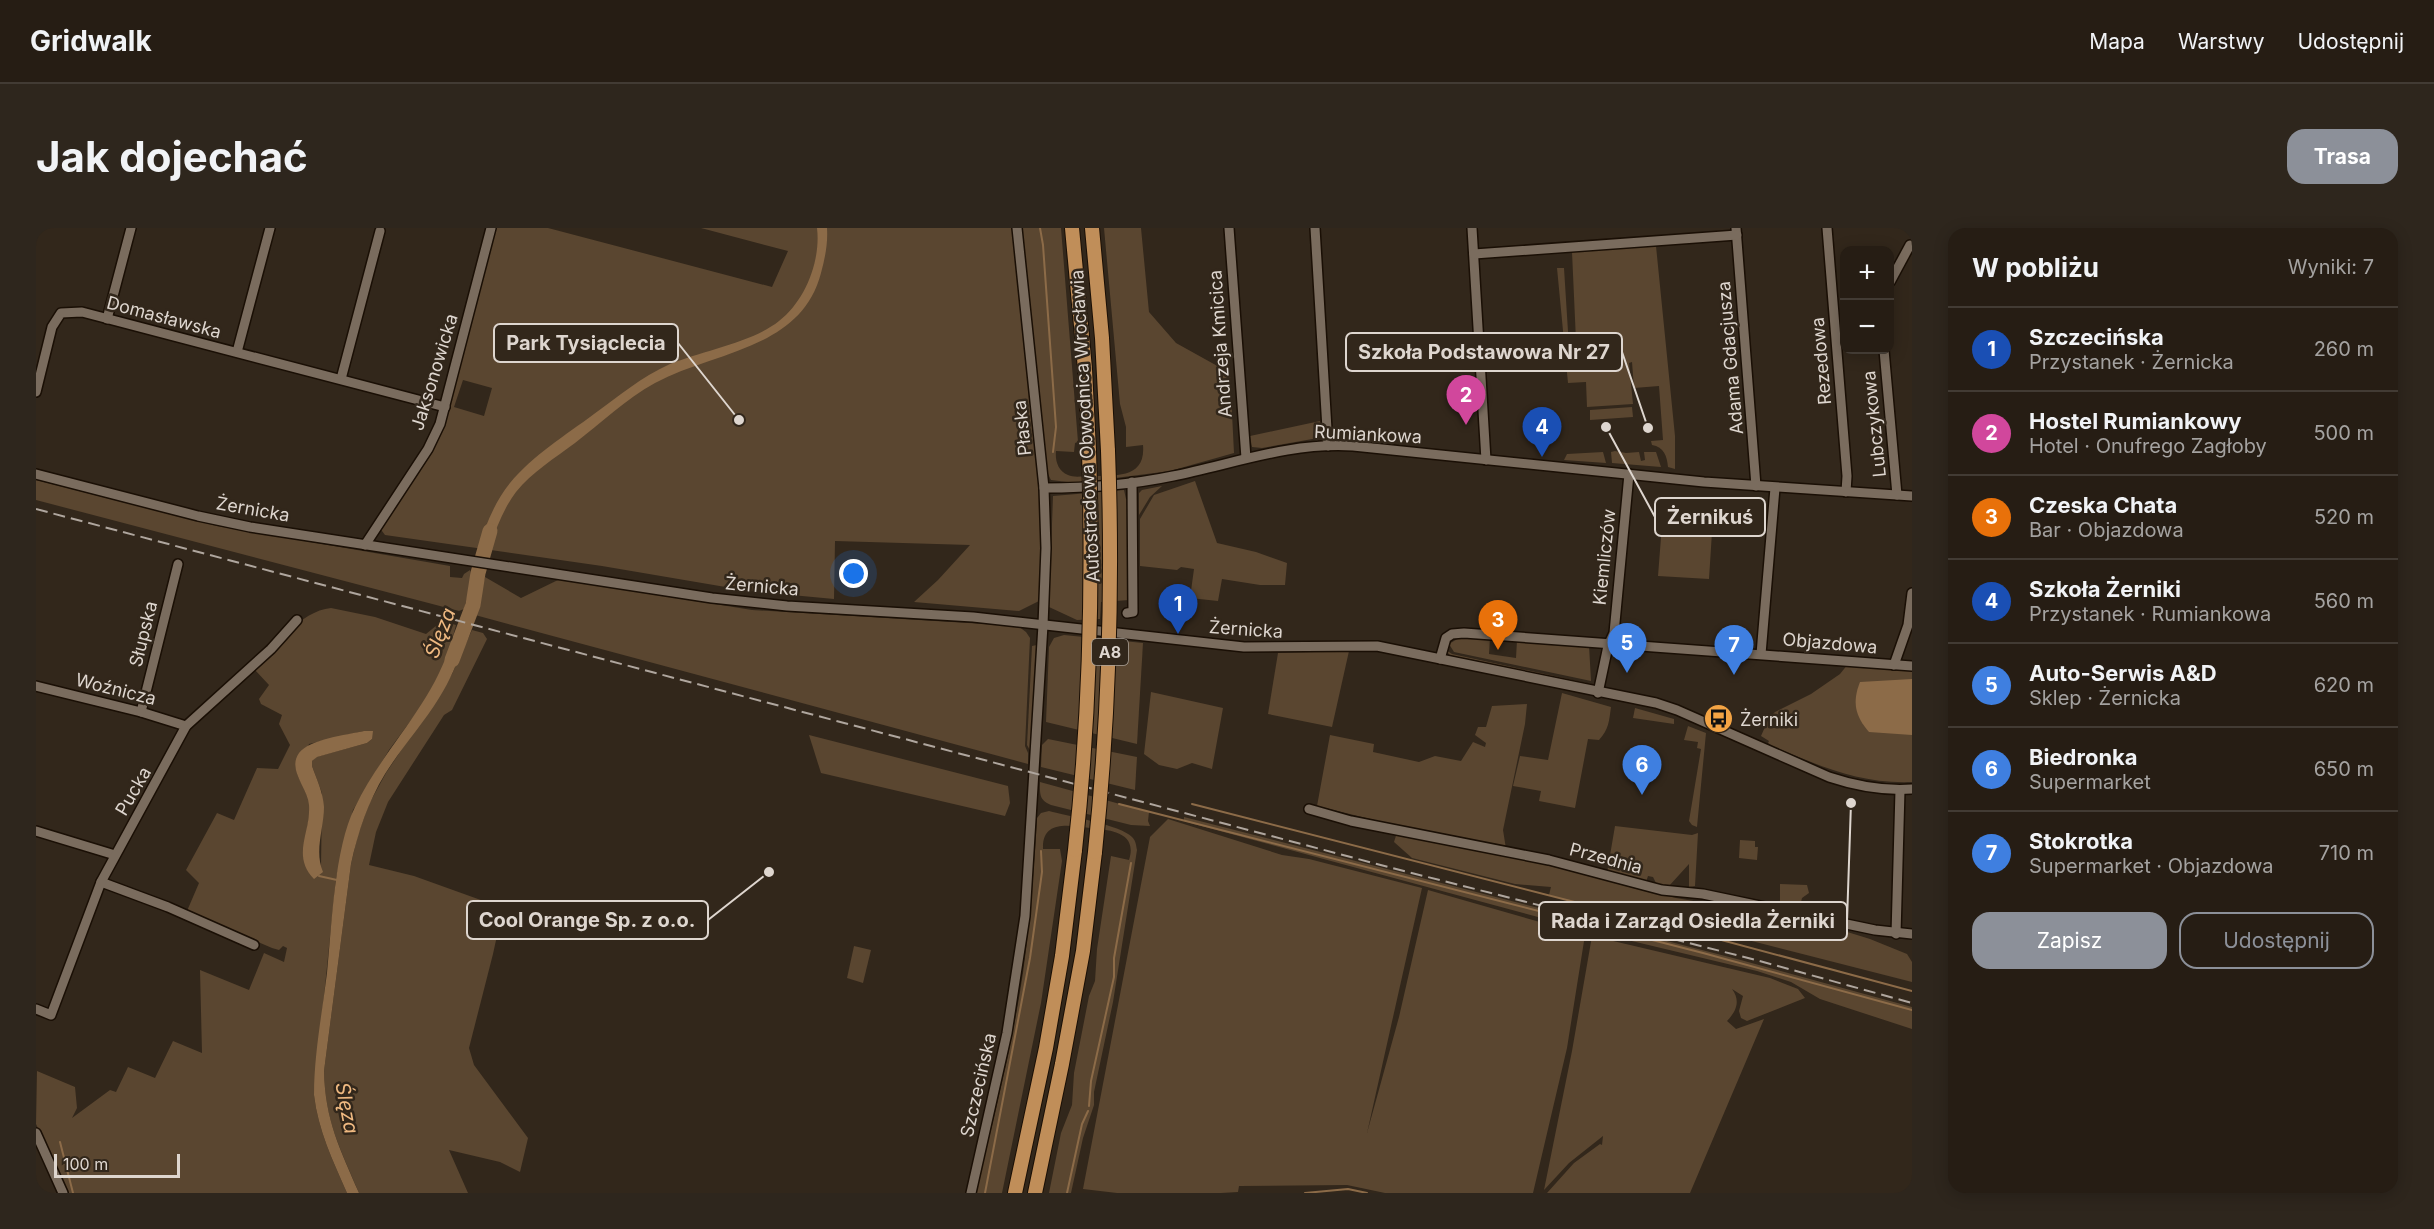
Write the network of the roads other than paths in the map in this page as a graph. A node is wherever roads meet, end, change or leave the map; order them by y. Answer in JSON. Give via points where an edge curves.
{"nodes":[{"id":1,"x":131,"y":228,"type":"edge"},
{"id":2,"x":270,"y":228,"type":"edge"},
{"id":3,"x":491,"y":228,"type":"edge"},
{"id":4,"x":1017,"y":228,"type":"edge"},
{"id":5,"x":1072,"y":228,"type":"edge"},
{"id":6,"x":1092,"y":228,"type":"edge"},
{"id":7,"x":1229,"y":228,"type":"edge"},
{"id":8,"x":1315,"y":228,"type":"edge"},
{"id":9,"x":1472,"y":228,"type":"edge"},
{"id":10,"x":1827,"y":228,"type":"edge"},
{"id":11,"x":380,"y":231,"type":"dead end"},
{"id":12,"x":1737,"y":232,"type":"edge"},
{"id":13,"x":1910,"y":245,"type":"dead end"},
{"id":14,"x":1474,"y":254,"type":"junction"},
{"id":15,"x":1894,"y":275,"type":"edge"},
{"id":16,"x":107,"y":319,"type":"junction"},
{"id":17,"x":237,"y":352,"type":"junction"},
{"id":18,"x":1884,"y":354,"type":"edge"},
{"id":19,"x":341,"y":379,"type":"junction"},
{"id":20,"x":36,"y":392,"type":"edge"},
{"id":21,"x":445,"y":407,"type":"junction"},
{"id":22,"x":1328,"y":446,"type":"junction"},
{"id":23,"x":1246,"y":458,"type":"junction"},
{"id":24,"x":1486,"y":460,"type":"junction"},
{"id":25,"x":36,"y":474,"type":"edge"},
{"id":26,"x":1629,"y":474,"type":"junction"},
{"id":27,"x":1132,"y":482,"type":"junction"},
{"id":28,"x":1756,"y":486,"type":"junction"},
{"id":29,"x":1044,"y":488,"type":"junction"},
{"id":30,"x":1775,"y":488,"type":"junction"},
{"id":31,"x":1846,"y":492,"type":"junction"},
{"id":32,"x":1897,"y":495,"type":"junction"},
{"id":33,"x":1912,"y":495,"type":"edge"},
{"id":34,"x":365,"y":544,"type":"junction"},
{"id":35,"x":178,"y":564,"type":"dead end"},
{"id":36,"x":1912,"y":593,"type":"edge"},
{"id":37,"x":1130,"y":612,"type":"dead end"},
{"id":38,"x":297,"y":620,"type":"dead end"},
{"id":39,"x":1043,"y":625,"type":"junction"},
{"id":40,"x":1610,"y":643,"type":"junction"},
{"id":41,"x":1761,"y":654,"type":"junction"},
{"id":42,"x":1440,"y":659,"type":"junction"},
{"id":43,"x":1894,"y":665,"type":"junction"},
{"id":44,"x":1912,"y":666,"type":"edge"},
{"id":45,"x":36,"y":686,"type":"edge"},
{"id":46,"x":1599,"y":693,"type":"junction"},
{"id":47,"x":141,"y":712,"type":"junction"},
{"id":48,"x":186,"y":726,"type":"junction"},
{"id":49,"x":1912,"y":789,"type":"edge"},
{"id":50,"x":1900,"y":790,"type":"junction"},
{"id":51,"x":1309,"y":809,"type":"dead end"},
{"id":52,"x":36,"y":831,"type":"edge"},
{"id":53,"x":115,"y":855,"type":"junction"},
{"id":54,"x":101,"y":882,"type":"junction"},
{"id":55,"x":1896,"y":934,"type":"junction"},
{"id":56,"x":1912,"y":934,"type":"edge"},
{"id":57,"x":254,"y":945,"type":"dead end"},
{"id":58,"x":36,"y":1009,"type":"edge"},
{"id":59,"x":36,"y":1133,"type":"edge"},
{"id":60,"x":63,"y":1193,"type":"edge"},
{"id":61,"x":971,"y":1193,"type":"edge"},
{"id":62,"x":1015,"y":1193,"type":"edge"},
{"id":63,"x":1035,"y":1193,"type":"edge"}],
"edges":[{"from":1,"to":16,"type":"street"},
{"from":2,"to":17,"type":"street"},
{"from":3,"to":21,"type":"street","name":"Jaksonowicka"},
{"from":4,"to":29,"type":"street","name":"Płaska"},
{"from":5,"to":62,"type":"highway","name":"Autostradowa Obwodnica Wrocławia","number":"A8","bridge":true,"via":[[1089,452],[1090,645],[1086,737],[1058,979]]},
{"from":6,"to":63,"type":"highway","name":"Autostradowa Obwodnica Wrocławia","number":"A8","bridge":true,"via":[[1108,451],[1109,680],[1083,951]]},
{"from":7,"to":23,"type":"street","name":"Andrzeja Kmicica"},
{"from":8,"to":22,"type":"street"},
{"from":9,"to":14,"type":"street"},
{"from":10,"to":31,"type":"street","name":"Rezedowa"},
{"from":11,"to":19,"type":"street"},
{"from":12,"to":14,"type":"street"},
{"from":12,"to":28,"type":"street","name":"Adama Gdacjusza"},
{"from":13,"to":15,"type":"street"},
{"from":14,"to":24,"type":"street"},
{"from":16,"to":17,"type":"street","name":"Domasławska"},
{"from":16,"to":20,"type":"street","name":"Domasławska","via":[[82,312],[61,313],[52,327]]},
{"from":17,"to":19,"type":"street","name":"Domasławska"},
{"from":18,"to":32,"type":"street","name":"Lubczykowa"},
{"from":19,"to":21,"type":"street","name":"Domasławska"},
{"from":21,"to":34,"type":"street","name":"Jaksonowicka","via":[[428,448]]},
{"from":22,"to":23,"type":"street","name":"Rumiankowa"},
{"from":22,"to":24,"type":"street","name":"Rumiankowa"},
{"from":23,"to":27,"type":"street","name":"Rumiankowa"},
{"from":24,"to":26,"type":"street","name":"Rumiankowa"},
{"from":25,"to":34,"type":"street","name":"Żernicka","via":[[220,521]]},
{"from":26,"to":28,"type":"street","name":"Rumiankowa"},
{"from":26,"to":40,"type":"street","name":"Kiemliczów"},
{"from":27,"to":29,"type":"street","name":"Rumiankowa"},
{"from":27,"to":37,"type":"street"},
{"from":28,"to":30,"type":"street","name":"Rumiankowa"},
{"from":29,"to":39,"type":"street","name":"Płaska"},
{"from":30,"to":31,"type":"street","name":"Rumiankowa"},
{"from":30,"to":41,"type":"street"},
{"from":31,"to":32,"type":"street","name":"Rumiankowa"},
{"from":32,"to":33,"type":"street","name":"Rumiankowa"},
{"from":34,"to":39,"type":"street","name":"Żernicka","via":[[752,603]]},
{"from":35,"to":47,"type":"street","name":"Słupska"},
{"from":36,"to":43,"type":"street","via":[[1908,625]]},
{"from":38,"to":48,"type":"street","name":"Pucka","via":[[271,649]]},
{"from":39,"to":42,"type":"street","name":"Żernicka","via":[[1244,647],[1377,646]]},
{"from":39,"to":61,"type":"street","name":"Szczecińska","via":[[1025,916],[1007,1033]]},
{"from":40,"to":41,"type":"street","name":"Objazdowa"},
{"from":40,"to":42,"type":"street","name":"Objazdowa","via":[[1455,634],[1445,639]]},
{"from":40,"to":46,"type":"street","name":"Kiemliczów"},
{"from":41,"to":43,"type":"street","name":"Objazdowa"},
{"from":42,"to":46,"type":"street","name":"Żernicka"},
{"from":43,"to":44,"type":"street","name":"Objazdowa"},
{"from":45,"to":47,"type":"street","name":"Woźnicza"},
{"from":46,"to":50,"type":"street","name":"Żernicka","via":[[1677,710],[1852,784]]},
{"from":47,"to":48,"type":"street","name":"Woźnicza"},
{"from":48,"to":53,"type":"street","name":"Pucka"},
{"from":49,"to":50,"type":"street","name":"Żernicka"},
{"from":50,"to":55,"type":"street"},
{"from":51,"to":55,"type":"street","name":"Przednia","via":[[1351,821],[1549,860],[1662,890],[1703,894]]},
{"from":52,"to":53,"type":"street"},
{"from":53,"to":54,"type":"street","name":"Pucka"},
{"from":54,"to":57,"type":"street"},
{"from":54,"to":58,"type":"street","name":"Pucka","via":[[51,1015]]},
{"from":55,"to":56,"type":"street","name":"Przednia"},
{"from":59,"to":60,"type":"street"}]}
